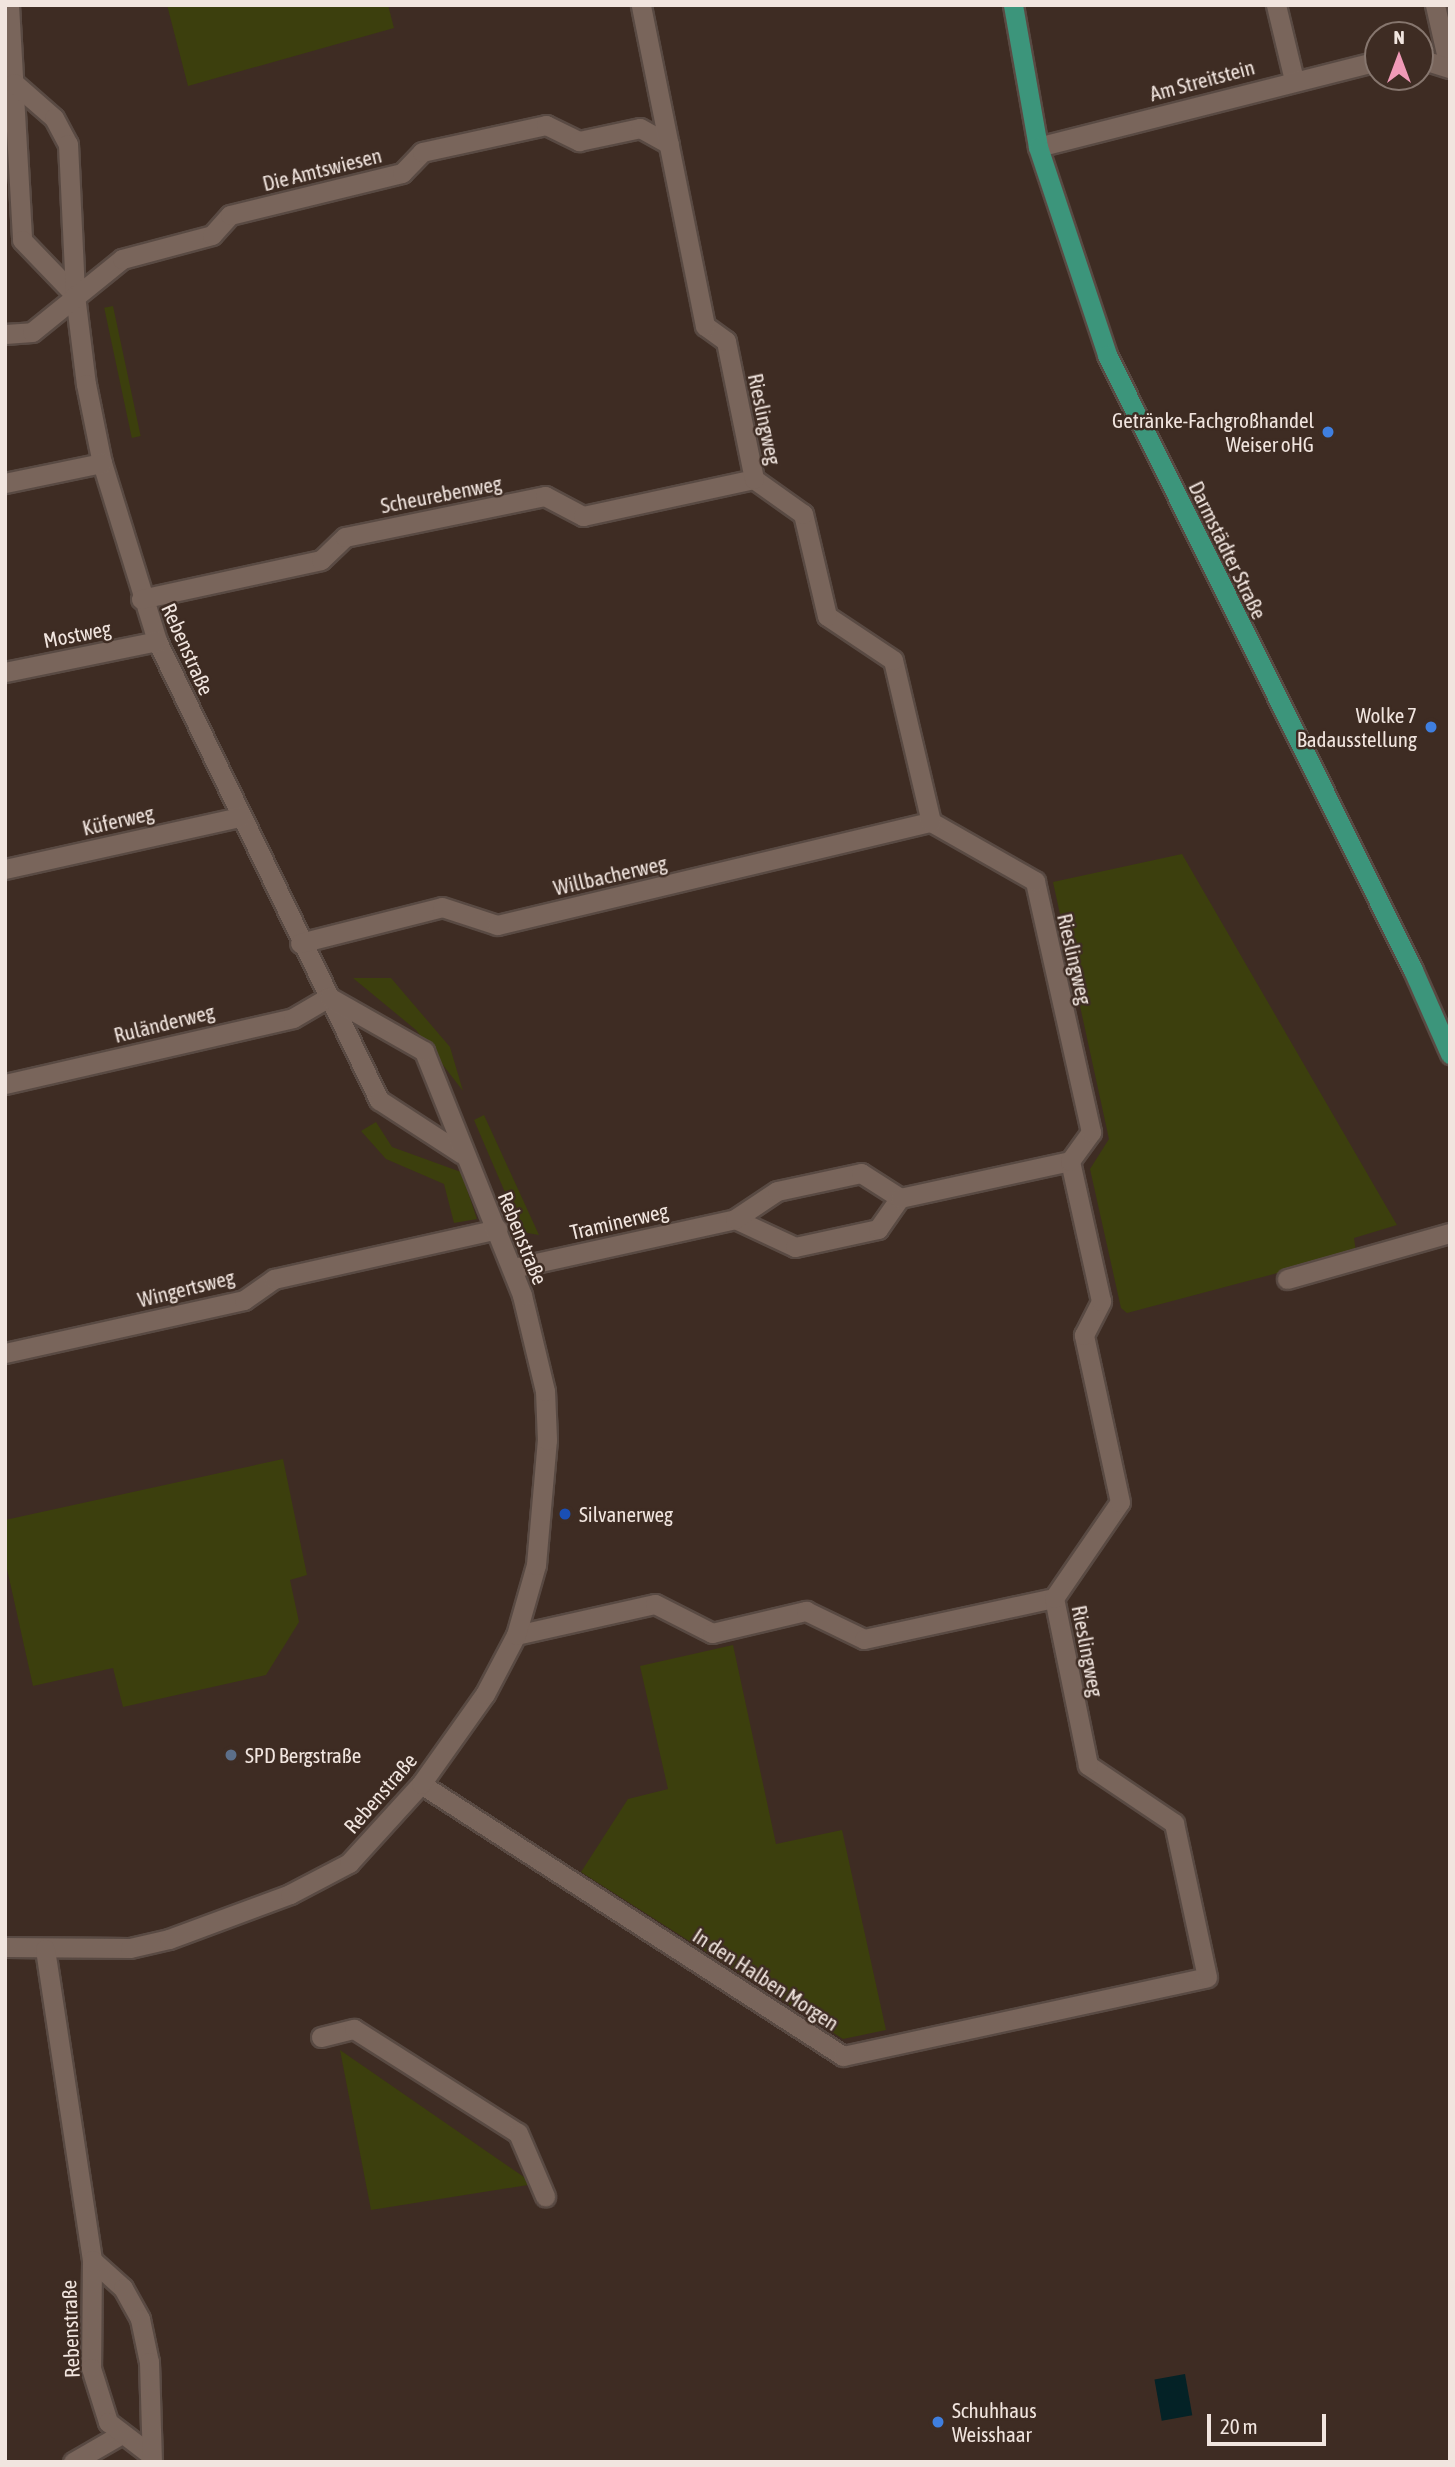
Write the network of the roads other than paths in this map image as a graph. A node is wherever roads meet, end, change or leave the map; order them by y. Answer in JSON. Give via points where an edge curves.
{"nodes":[{"id":1,"x":9,"y":5,"type":"edge"},
{"id":2,"x":641,"y":5,"type":"edge"},
{"id":3,"x":1013,"y":5,"type":"edge"},
{"id":4,"x":1276,"y":5,"type":"edge"},
{"id":5,"x":1435,"y":5,"type":"edge"},
{"id":6,"x":1364,"y":64,"type":"edge"},
{"id":7,"x":1449,"y":68,"type":"edge"},
{"id":8,"x":1294,"y":80,"type":"junction"},
{"id":9,"x":14,"y":83,"type":"junction"},
{"id":10,"x":669,"y":144,"type":"junction"},
{"id":11,"x":1038,"y":147,"type":"junction"},
{"id":12,"x":75,"y":295,"type":"junction"},
{"id":13,"x":5,"y":334,"type":"edge"},
{"id":14,"x":102,"y":463,"type":"junction"},
{"id":15,"x":754,"y":479,"type":"junction"},
{"id":16,"x":5,"y":483,"type":"edge"},
{"id":17,"x":142,"y":599,"type":"junction"},
{"id":18,"x":157,"y":641,"type":"junction"},
{"id":19,"x":5,"y":672,"type":"edge"},
{"id":20,"x":240,"y":817,"type":"junction"},
{"id":21,"x":931,"y":822,"type":"junction"},
{"id":22,"x":5,"y":869,"type":"edge"},
{"id":23,"x":300,"y":943,"type":"junction"},
{"id":24,"x":329,"y":997,"type":"junction"},
{"id":25,"x":1450,"y":1054,"type":"edge"},
{"id":26,"x":5,"y":1084,"type":"edge"},
{"id":27,"x":462,"y":1154,"type":"junction"},
{"id":28,"x":1070,"y":1161,"type":"junction"},
{"id":29,"x":900,"y":1198,"type":"junction"},
{"id":30,"x":736,"y":1219,"type":"junction"},
{"id":31,"x":497,"y":1229,"type":"junction"},
{"id":32,"x":1450,"y":1233,"type":"edge"},
{"id":33,"x":513,"y":1268,"type":"junction"},
{"id":34,"x":1287,"y":1279,"type":"dead end"},
{"id":35,"x":5,"y":1353,"type":"edge"},
{"id":36,"x":1054,"y":1598,"type":"junction"},
{"id":37,"x":516,"y":1635,"type":"junction"},
{"id":38,"x":421,"y":1784,"type":"junction"},
{"id":39,"x":5,"y":1947,"type":"edge"},
{"id":40,"x":45,"y":1949,"type":"junction"},
{"id":41,"x":1207,"y":1977,"type":"joint"},
{"id":42,"x":321,"y":2037,"type":"dead end"},
{"id":43,"x":545,"y":2196,"type":"dead end"},
{"id":44,"x":92,"y":2260,"type":"junction"},
{"id":45,"x":120,"y":2435,"type":"junction"},
{"id":46,"x":152,"y":2458,"type":"edge"},
{"id":47,"x":74,"y":2462,"type":"edge"}],
"edges":[{"from":1,"to":9,"type":"street"},
{"from":2,"to":10,"type":"street","name":"Rieslingweg"},
{"from":3,"to":11,"type":"main road","name":"Darmstädter Straße"},
{"from":4,"to":8,"type":"street"},
{"from":5,"to":7,"type":"street"},
{"from":6,"to":8,"type":"street","name":"Am Streitstein"},
{"from":8,"to":11,"type":"street","name":"Am Streitstein"},
{"from":9,"to":12,"type":"street","via":[[22,240]]},
{"from":9,"to":12,"type":"street","name":"Rebenstraße","via":[[54,118],[68,144]]},
{"from":10,"to":12,"type":"street","name":"Die Amtswiesen","via":[[640,128],[579,141],[546,125],[422,152],[402,173],[230,215],[212,235],[122,259]]},
{"from":10,"to":15,"type":"street","name":"Rieslingweg","via":[[705,326],[726,341]]},
{"from":11,"to":25,"type":"main road","name":"Darmstädter Straße","via":[[1107,355],[1413,970]]},
{"from":12,"to":13,"type":"street","name":"Die Amtswiesen","via":[[32,332]]},
{"from":12,"to":14,"type":"street","name":"Rebenstraße"},
{"from":14,"to":16,"type":"street"},
{"from":14,"to":17,"type":"street","name":"Rebenstraße"},
{"from":15,"to":17,"type":"street","name":"Scheurebenweg","via":[[583,516],[545,496],[345,537],[321,560]]},
{"from":15,"to":21,"type":"street","name":"Rieslingweg","via":[[803,514],[827,616],[893,660]]},
{"from":17,"to":18,"type":"street","name":"Rebenstraße"},
{"from":18,"to":19,"type":"street","name":"Mostweg"},
{"from":18,"to":20,"type":"street","name":"Rebenstraße"},
{"from":20,"to":22,"type":"street","name":"Küferweg"},
{"from":20,"to":23,"type":"street","name":"Rebenstraße"},
{"from":21,"to":23,"type":"street","name":"Willbacherweg","via":[[497,925],[442,907]]},
{"from":21,"to":28,"type":"street","name":"Rieslingweg","via":[[1035,881],[1091,1132]]},
{"from":23,"to":24,"type":"street","name":"Rebenstraße"},
{"from":24,"to":26,"type":"street","name":"Ruländerweg","via":[[293,1018]]},
{"from":24,"to":27,"type":"street","name":"Rebenstraße","via":[[379,1100]]},
{"from":24,"to":27,"type":"street","name":"Rebenstraße","via":[[424,1051]]},
{"from":27,"to":31,"type":"street","name":"Rebenstraße"},
{"from":28,"to":29,"type":"street"},
{"from":28,"to":36,"type":"street","name":"Rieslingweg","via":[[1101,1301],[1084,1335],[1120,1502]]},
{"from":29,"to":30,"type":"street","name":"Traminerweg","via":[[861,1173],[776,1191]]},
{"from":29,"to":30,"type":"street","via":[[878,1229],[795,1247]]},
{"from":30,"to":33,"type":"street","name":"Traminerweg"},
{"from":31,"to":33,"type":"street","name":"Rebenstraße"},
{"from":31,"to":35,"type":"street","name":"Wingertsweg","via":[[274,1279],[244,1300]]},
{"from":32,"to":34,"type":"street"},
{"from":33,"to":37,"type":"street","name":"Rebenstraße","via":[[545,1391],[547,1440],[536,1566]]},
{"from":36,"to":37,"type":"street","via":[[864,1639],[806,1611],[712,1633],[655,1604]]},
{"from":36,"to":41,"type":"street","name":"Rieslingweg","via":[[1088,1765],[1174,1822]]},
{"from":37,"to":38,"type":"street","name":"Rebenstraße","via":[[485,1694]]},
{"from":38,"to":40,"type":"street","name":"Rebenstraße","via":[[349,1863],[290,1894],[201,1930],[130,1948]]},
{"from":38,"to":41,"type":"street","name":"In den Halben Morgen","via":[[843,2056]]},
{"from":39,"to":40,"type":"street"},
{"from":40,"to":44,"type":"street","name":"Rebenstraße"},
{"from":42,"to":43,"type":"street","via":[[354,2029],[519,2133]]},
{"from":44,"to":45,"type":"street","name":"Rebenstraße","via":[[91,2368],[98,2401]]},
{"from":44,"to":46,"type":"street","name":"Rebenstraße","via":[[123,2288],[140,2319],[151,2387]]},
{"from":45,"to":46,"type":"street","name":"Rebenstraße"},
{"from":45,"to":47,"type":"street"}]}
